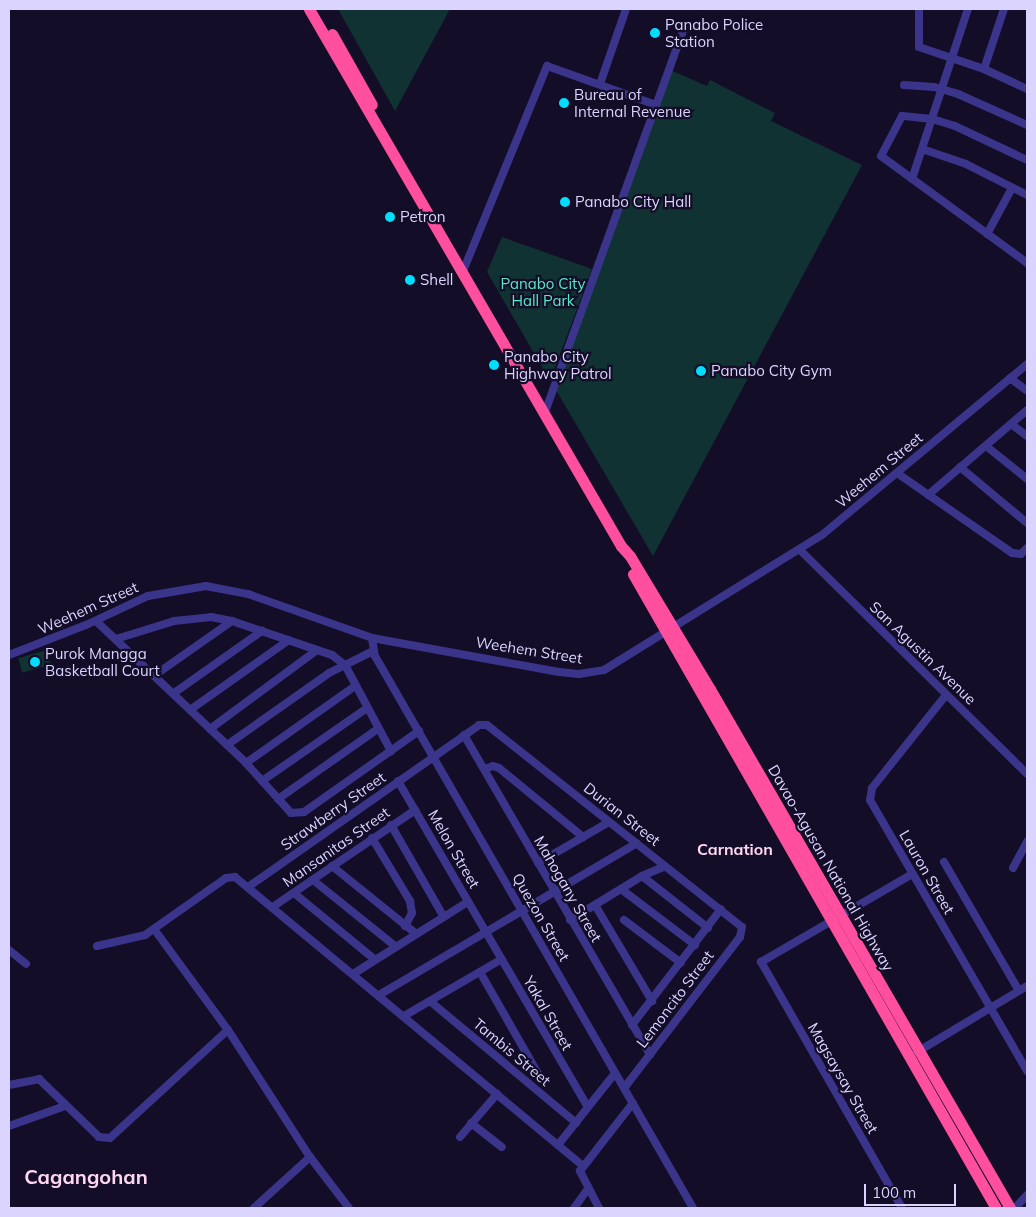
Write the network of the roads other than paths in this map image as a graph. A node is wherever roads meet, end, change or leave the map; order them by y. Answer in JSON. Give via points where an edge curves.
{"nodes":[{"id":1,"x":309,"y":9,"type":"edge"},
{"id":2,"x":318,"y":9,"type":"edge"},
{"id":3,"x":626,"y":9,"type":"edge"},
{"id":4,"x":919,"y":9,"type":"edge"},
{"id":5,"x":968,"y":9,"type":"edge"},
{"id":6,"x":1004,"y":9,"type":"edge"},
{"id":7,"x":684,"y":28,"type":"dead end"},
{"id":8,"x":952,"y":58,"type":"junction"},
{"id":9,"x":984,"y":69,"type":"junction"},
{"id":10,"x":600,"y":84,"type":"junction"},
{"id":11,"x":904,"y":85,"type":"dead end"},
{"id":12,"x":942,"y":89,"type":"junction"},
{"id":13,"x":1027,"y":89,"type":"edge"},
{"id":14,"x":656,"y":105,"type":"junction"},
{"id":15,"x":932,"y":119,"type":"junction"},
{"id":16,"x":1027,"y":125,"type":"edge"},
{"id":17,"x":922,"y":149,"type":"junction"},
{"id":18,"x":396,"y":155,"type":"junction"},
{"id":19,"x":1027,"y":160,"type":"edge"},
{"id":20,"x":912,"y":179,"type":"junction"},
{"id":21,"x":1012,"y":188,"type":"junction"},
{"id":22,"x":1027,"y":195,"type":"edge"},
{"id":23,"x":987,"y":234,"type":"junction"},
{"id":24,"x":1027,"y":262,"type":"edge"},
{"id":25,"x":463,"y":270,"type":"junction"},
{"id":26,"x":1027,"y":364,"type":"edge"},
{"id":27,"x":1010,"y":378,"type":"junction"},
{"id":28,"x":1027,"y":391,"type":"edge"},
{"id":29,"x":1027,"y":410,"type":"edge"},
{"id":30,"x":545,"y":412,"type":"junction"},
{"id":31,"x":1011,"y":424,"type":"junction"},
{"id":32,"x":1027,"y":436,"type":"edge"},
{"id":33,"x":986,"y":446,"type":"junction"},
{"id":34,"x":960,"y":467,"type":"junction"},
{"id":35,"x":897,"y":473,"type":"junction"},
{"id":36,"x":1027,"y":479,"type":"edge"},
{"id":37,"x":928,"y":495,"type":"junction"},
{"id":38,"x":1027,"y":523,"type":"edge"},
{"id":39,"x":1027,"y":548,"type":"edge"},
{"id":40,"x":800,"y":550,"type":"junction"},
{"id":41,"x":96,"y":621,"type":"junction"},
{"id":42,"x":232,"y":621,"type":"junction"},
{"id":43,"x":670,"y":630,"type":"junction"},
{"id":44,"x":262,"y":631,"type":"junction"},
{"id":45,"x":372,"y":638,"type":"junction"},
{"id":46,"x":116,"y":639,"type":"junction"},
{"id":47,"x":289,"y":640,"type":"junction"},
{"id":48,"x":317,"y":650,"type":"junction"},
{"id":49,"x":373,"y":652,"type":"junction"},
{"id":50,"x":9,"y":655,"type":"edge"},
{"id":51,"x":345,"y":665,"type":"junction"},
{"id":52,"x":155,"y":675,"type":"junction"},
{"id":53,"x":355,"y":686,"type":"junction"},
{"id":54,"x":174,"y":693,"type":"junction"},
{"id":55,"x":946,"y":695,"type":"junction"},
{"id":56,"x":367,"y":708,"type":"junction"},
{"id":57,"x":190,"y":710,"type":"junction"},
{"id":58,"x":487,"y":725,"type":"joint"},
{"id":59,"x":379,"y":728,"type":"junction"},
{"id":60,"x":210,"y":729,"type":"junction"},
{"id":61,"x":419,"y":731,"type":"junction"},
{"id":62,"x":464,"y":736,"type":"junction"},
{"id":63,"x":227,"y":746,"type":"junction"},
{"id":64,"x":391,"y":750,"type":"junction"},
{"id":65,"x":433,"y":757,"type":"junction"},
{"id":66,"x":246,"y":763,"type":"junction"},
{"id":67,"x":484,"y":769,"type":"junction"},
{"id":68,"x":1027,"y":774,"type":"edge"},
{"id":69,"x":262,"y":781,"type":"junction"},
{"id":70,"x":398,"y":782,"type":"junction"},
{"id":71,"x":278,"y":799,"type":"junction"},
{"id":72,"x":415,"y":810,"type":"junction"},
{"id":73,"x":609,"y":822,"type":"junction"},
{"id":74,"x":391,"y":825,"type":"junction"},
{"id":75,"x":584,"y":837,"type":"junction"},
{"id":76,"x":372,"y":838,"type":"junction"},
{"id":77,"x":1027,"y":842,"type":"edge"},
{"id":78,"x":637,"y":843,"type":"junction"},
{"id":79,"x":944,"y":862,"type":"dead end"},
{"id":80,"x":538,"y":863,"type":"junction"},
{"id":81,"x":332,"y":866,"type":"junction"},
{"id":82,"x":665,"y":866,"type":"junction"},
{"id":83,"x":1013,"y":868,"type":"dead end"},
{"id":84,"x":912,"y":874,"type":"junction"},
{"id":85,"x":642,"y":876,"type":"junction"},
{"id":86,"x":313,"y":880,"type":"junction"},
{"id":87,"x":248,"y":887,"type":"junction"},
{"id":88,"x":621,"y":889,"type":"junction"},
{"id":89,"x":554,"y":892,"type":"junction"},
{"id":90,"x":294,"y":893,"type":"junction"},
{"id":91,"x":468,"y":902,"type":"junction"},
{"id":92,"x":595,"y":905,"type":"junction"},
{"id":93,"x":274,"y":906,"type":"junction"},
{"id":94,"x":521,"y":909,"type":"junction"},
{"id":95,"x":721,"y":909,"type":"junction"},
{"id":96,"x":444,"y":917,"type":"junction"},
{"id":97,"x":837,"y":919,"type":"junction"},
{"id":98,"x":570,"y":920,"type":"junction"},
{"id":99,"x":624,"y":920,"type":"dead end"},
{"id":100,"x":741,"y":924,"type":"joint"},
{"id":101,"x":405,"y":926,"type":"junction"},
{"id":102,"x":708,"y":928,"type":"junction"},
{"id":103,"x":154,"y":929,"type":"junction"},
{"id":104,"x":485,"y":931,"type":"junction"},
{"id":105,"x":415,"y":934,"type":"junction"},
{"id":106,"x":849,"y":941,"type":"junction"},
{"id":107,"x":695,"y":945,"type":"junction"},
{"id":108,"x":96,"y":946,"type":"dead end"},
{"id":109,"x":395,"y":946,"type":"junction"},
{"id":110,"x":9,"y":950,"type":"edge"},
{"id":111,"x":374,"y":959,"type":"junction"},
{"id":112,"x":502,"y":960,"type":"junction"},
{"id":113,"x":681,"y":963,"type":"junction"},
{"id":114,"x":26,"y":964,"type":"dead end"},
{"id":115,"x":480,"y":972,"type":"junction"},
{"id":116,"x":353,"y":974,"type":"junction"},
{"id":117,"x":1027,"y":986,"type":"edge"},
{"id":118,"x":1019,"y":991,"type":"junction"},
{"id":119,"x":379,"y":995,"type":"junction"},
{"id":120,"x":652,"y":1000,"type":"junction"},
{"id":121,"x":431,"y":1002,"type":"junction"},
{"id":122,"x":990,"y":1008,"type":"junction"},
{"id":123,"x":404,"y":1016,"type":"junction"},
{"id":124,"x":632,"y":1025,"type":"junction"},
{"id":125,"x":228,"y":1030,"type":"junction"},
{"id":126,"x":920,"y":1051,"type":"junction"},
{"id":127,"x":650,"y":1055,"type":"junction"},
{"id":128,"x":909,"y":1057,"type":"junction"},
{"id":129,"x":1027,"y":1071,"type":"edge"},
{"id":130,"x":615,"y":1074,"type":"junction"},
{"id":131,"x":540,"y":1077,"type":"dead end"},
{"id":132,"x":9,"y":1084,"type":"edge"},
{"id":133,"x":624,"y":1088,"type":"junction"},
{"id":134,"x":497,"y":1094,"type":"junction"},
{"id":135,"x":633,"y":1103,"type":"junction"},
{"id":136,"x":65,"y":1106,"type":"junction"},
{"id":137,"x":588,"y":1107,"type":"junction"},
{"id":138,"x":576,"y":1122,"type":"junction"},
{"id":139,"x":471,"y":1123,"type":"junction"},
{"id":140,"x":9,"y":1126,"type":"edge"},
{"id":141,"x":460,"y":1137,"type":"dead end"},
{"id":142,"x":558,"y":1145,"type":"junction"},
{"id":143,"x":502,"y":1147,"type":"dead end"},
{"id":144,"x":977,"y":1150,"type":"junction"},
{"id":145,"x":966,"y":1156,"type":"junction"},
{"id":146,"x":310,"y":1158,"type":"junction"},
{"id":147,"x":583,"y":1166,"type":"junction"},
{"id":148,"x":588,"y":1189,"type":"junction"},
{"id":149,"x":1027,"y":1195,"type":"edge"},
{"id":150,"x":254,"y":1208,"type":"edge"},
{"id":151,"x":348,"y":1208,"type":"edge"},
{"id":152,"x":574,"y":1208,"type":"edge"},
{"id":153,"x":599,"y":1208,"type":"edge"},
{"id":154,"x":693,"y":1208,"type":"edge"},
{"id":155,"x":902,"y":1208,"type":"edge"},
{"id":156,"x":996,"y":1208,"type":"edge"},
{"id":157,"x":1010,"y":1208,"type":"edge"},
{"id":158,"x":1015,"y":1208,"type":"edge"}],
"edges":[{"from":1,"to":18,"type":"highway","name":"Davao-Agusan National Highway","via":[[388,148]]},
{"from":2,"to":18,"type":"highway","name":"Davao-Agusan National Highway","via":[[394,144]]},
{"from":3,"to":10,"type":"street"},
{"from":4,"to":8,"type":"street","via":[[919,47]]},
{"from":5,"to":8,"type":"street"},
{"from":6,"to":9,"type":"street"},
{"from":7,"to":14,"type":"street"},
{"from":8,"to":9,"type":"street"},
{"from":8,"to":12,"type":"street"},
{"from":9,"to":13,"type":"street"},
{"from":10,"to":14,"type":"street"},
{"from":10,"to":25,"type":"street","via":[[547,66]]},
{"from":11,"to":12,"type":"street"},
{"from":12,"to":15,"type":"street"},
{"from":12,"to":16,"type":"street","via":[[974,99]]},
{"from":14,"to":30,"type":"street"},
{"from":15,"to":17,"type":"street"},
{"from":15,"to":19,"type":"street","via":[[967,130]]},
{"from":15,"to":20,"type":"street","via":[[902,116],[880,156]]},
{"from":17,"to":20,"type":"street"},
{"from":17,"to":21,"type":"street","via":[[966,164]]},
{"from":18,"to":25,"type":"highway","name":"Davao-Agusan National Highway"},
{"from":20,"to":23,"type":"street"},
{"from":21,"to":22,"type":"street"},
{"from":21,"to":23,"type":"street"},
{"from":23,"to":24,"type":"street"},
{"from":25,"to":30,"type":"highway","name":"Davao-Agusan National Highway"},
{"from":26,"to":27,"type":"street","name":"Weehem Street"},
{"from":27,"to":28,"type":"street"},
{"from":27,"to":35,"type":"street","name":"Weehem Street"},
{"from":29,"to":31,"type":"street"},
{"from":30,"to":43,"type":"highway","name":"Davao-Agusan National Highway"},
{"from":31,"to":32,"type":"street"},
{"from":31,"to":33,"type":"street"},
{"from":33,"to":34,"type":"street"},
{"from":33,"to":36,"type":"street"},
{"from":34,"to":37,"type":"street"},
{"from":34,"to":38,"type":"street"},
{"from":35,"to":37,"type":"street"},
{"from":35,"to":40,"type":"street","name":"Weehem Street"},
{"from":37,"to":39,"type":"street","via":[[1012,553],[1021,554]]},
{"from":40,"to":43,"type":"street","name":"Weehem Street"},
{"from":40,"to":55,"type":"street","name":"San Agustin Avenue"},
{"from":41,"to":45,"type":"street","name":"Weehem Street","via":[[148,596],[206,586],[248,594]]},
{"from":41,"to":46,"type":"street"},
{"from":41,"to":50,"type":"street","name":"Weehem Street"},
{"from":42,"to":44,"type":"street"},
{"from":42,"to":46,"type":"street","via":[[199,617]]},
{"from":42,"to":52,"type":"street"},
{"from":43,"to":45,"type":"street","name":"Weehem Street","via":[[613,667],[579,674]]},
{"from":43,"to":97,"type":"highway","name":"Davao-Agusan National Highway"},
{"from":44,"to":47,"type":"street"},
{"from":44,"to":54,"type":"street"},
{"from":45,"to":49,"type":"street","name":"Quezon Street"},
{"from":46,"to":52,"type":"street"},
{"from":47,"to":48,"type":"street"},
{"from":47,"to":57,"type":"street"},
{"from":48,"to":51,"type":"street","via":[[332,655]]},
{"from":48,"to":60,"type":"street"},
{"from":49,"to":51,"type":"street"},
{"from":49,"to":61,"type":"street","name":"Quezon Street"},
{"from":51,"to":53,"type":"street"},
{"from":51,"to":63,"type":"street"},
{"from":52,"to":54,"type":"street"},
{"from":53,"to":56,"type":"street"},
{"from":53,"to":66,"type":"street"},
{"from":54,"to":57,"type":"street"},
{"from":55,"to":68,"type":"street","name":"San Agustin Avenue"},
{"from":55,"to":84,"type":"street","name":"Lauron Street","via":[[869,796]]},
{"from":56,"to":59,"type":"street"},
{"from":56,"to":69,"type":"street"},
{"from":57,"to":60,"type":"street"},
{"from":58,"to":62,"type":"street","name":"Strawberry Street","via":[[479,725]]},
{"from":58,"to":73,"type":"street","name":"Durian Street"},
{"from":59,"to":64,"type":"street"},
{"from":59,"to":71,"type":"street"},
{"from":60,"to":63,"type":"street"},
{"from":61,"to":64,"type":"street"},
{"from":61,"to":65,"type":"street","name":"Quezon Street"},
{"from":62,"to":65,"type":"street","name":"Strawberry Street"},
{"from":62,"to":67,"type":"street","name":"Mahogany Street"},
{"from":63,"to":66,"type":"street"},
{"from":64,"to":71,"type":"street","via":[[300,814],[291,813]]},
{"from":65,"to":70,"type":"street","name":"Strawberry Street"},
{"from":65,"to":94,"type":"street","name":"Quezon Street"},
{"from":66,"to":69,"type":"street"},
{"from":67,"to":75,"type":"street","via":[[499,768]]},
{"from":67,"to":80,"type":"street","name":"Mahogany Street"},
{"from":69,"to":71,"type":"street"},
{"from":70,"to":72,"type":"street","name":"Melon Street"},
{"from":70,"to":87,"type":"street","name":"Strawberry Street"},
{"from":72,"to":74,"type":"street","name":"Mansanitas Street"},
{"from":72,"to":91,"type":"street","name":"Melon Street"},
{"from":73,"to":75,"type":"street"},
{"from":73,"to":78,"type":"street","name":"Durian Street"},
{"from":74,"to":76,"type":"street","name":"Mansanitas Street"},
{"from":74,"to":96,"type":"street"},
{"from":75,"to":80,"type":"street"},
{"from":76,"to":81,"type":"street","name":"Mansanitas Street"},
{"from":76,"to":101,"type":"street","via":[[410,901],[412,913]]},
{"from":77,"to":83,"type":"street"},
{"from":78,"to":82,"type":"street","name":"Durian Street"},
{"from":78,"to":89,"type":"street"},
{"from":79,"to":118,"type":"street"},
{"from":80,"to":89,"type":"street","name":"Mahogany Street"},
{"from":81,"to":86,"type":"street","name":"Mansanitas Street"},
{"from":81,"to":101,"type":"street"},
{"from":82,"to":85,"type":"street"},
{"from":82,"to":95,"type":"street","name":"Durian Street"},
{"from":84,"to":97,"type":"street"},
{"from":84,"to":122,"type":"street","name":"Lauron Street"},
{"from":85,"to":88,"type":"street"},
{"from":85,"to":102,"type":"street"},
{"from":86,"to":90,"type":"street","name":"Mansanitas Street"},
{"from":86,"to":109,"type":"street"},
{"from":87,"to":93,"type":"street"},
{"from":87,"to":103,"type":"street","via":[[233,876],[226,878]]},
{"from":88,"to":92,"type":"street"},
{"from":88,"to":107,"type":"street"},
{"from":89,"to":94,"type":"street"},
{"from":89,"to":98,"type":"street","name":"Mahogany Street"},
{"from":90,"to":93,"type":"street","name":"Mansanitas Street"},
{"from":90,"to":111,"type":"street"},
{"from":91,"to":96,"type":"street"},
{"from":91,"to":104,"type":"street","name":"Melon Street"},
{"from":92,"to":98,"type":"street"},
{"from":92,"to":120,"type":"street"},
{"from":93,"to":116,"type":"street"},
{"from":94,"to":104,"type":"street"},
{"from":94,"to":130,"type":"street","name":"Quezon Street"},
{"from":95,"to":100,"type":"street","name":"Durian Street"},
{"from":95,"to":102,"type":"street"},
{"from":96,"to":105,"type":"street"},
{"from":97,"to":106,"type":"highway","name":"Davao-Agusan National Highway"},
{"from":97,"to":155,"type":"street","name":"Magsaysay Street","via":[[761,962]]},
{"from":98,"to":124,"type":"street","name":"Mahogany Street"},
{"from":99,"to":113,"type":"street"},
{"from":100,"to":127,"type":"street","name":"Lemoncito Street","via":[[740,937]]},
{"from":101,"to":105,"type":"street"},
{"from":102,"to":107,"type":"street"},
{"from":103,"to":108,"type":"street","via":[[130,939]]},
{"from":103,"to":125,"type":"street"},
{"from":104,"to":112,"type":"street","name":"Yakal Street"},
{"from":104,"to":119,"type":"street"},
{"from":105,"to":109,"type":"street"},
{"from":106,"to":126,"type":"highway","name":"Davao-Agusan National Highway"},
{"from":106,"to":128,"type":"highway","name":"Davao-Agusan National Highway"},
{"from":107,"to":113,"type":"street"},
{"from":109,"to":111,"type":"street"},
{"from":110,"to":114,"type":"street"},
{"from":111,"to":116,"type":"street"},
{"from":112,"to":115,"type":"street"},
{"from":112,"to":137,"type":"street","name":"Yakal Street"},
{"from":113,"to":120,"type":"street"},
{"from":115,"to":121,"type":"street"},
{"from":115,"to":131,"type":"street"},
{"from":116,"to":119,"type":"street"},
{"from":117,"to":118,"type":"street"},
{"from":118,"to":122,"type":"street"},
{"from":119,"to":123,"type":"street"},
{"from":120,"to":124,"type":"street"},
{"from":121,"to":123,"type":"street"},
{"from":121,"to":138,"type":"street","name":"Tambis Street"},
{"from":122,"to":126,"type":"street"},
{"from":122,"to":129,"type":"street","name":"Lauron Street"},
{"from":123,"to":134,"type":"street"},
{"from":124,"to":127,"type":"street","name":"Mahogany Street"},
{"from":125,"to":136,"type":"street","via":[[110,1138],[99,1137]]},
{"from":125,"to":146,"type":"street"},
{"from":126,"to":128,"type":"street"},
{"from":126,"to":144,"type":"highway","name":"Davao-Agusan National Highway"},
{"from":127,"to":133,"type":"street","name":"Lemoncito Street"},
{"from":128,"to":145,"type":"highway","name":"Davao-Agusan National Highway"},
{"from":130,"to":133,"type":"street","name":"Quezon Street"},
{"from":130,"to":137,"type":"street"},
{"from":132,"to":136,"type":"street","via":[[39,1078]]},
{"from":133,"to":135,"type":"street","name":"Quezon Street"},
{"from":134,"to":139,"type":"street"},
{"from":134,"to":142,"type":"street"},
{"from":135,"to":147,"type":"street"},
{"from":135,"to":154,"type":"street","name":"Quezon Street"},
{"from":136,"to":140,"type":"street"},
{"from":137,"to":138,"type":"street"},
{"from":138,"to":142,"type":"street"},
{"from":139,"to":141,"type":"street"},
{"from":139,"to":143,"type":"street"},
{"from":142,"to":147,"type":"street"},
{"from":144,"to":145,"type":"highway"},
{"from":144,"to":157,"type":"highway","name":"Davao-Agusan National Highway"},
{"from":145,"to":156,"type":"highway","name":"Davao-Agusan National Highway"},
{"from":146,"to":150,"type":"street"},
{"from":146,"to":151,"type":"street"},
{"from":147,"to":148,"type":"street","via":[[580,1174]]},
{"from":148,"to":152,"type":"street"},
{"from":148,"to":153,"type":"street"},
{"from":149,"to":158,"type":"street"}]}
